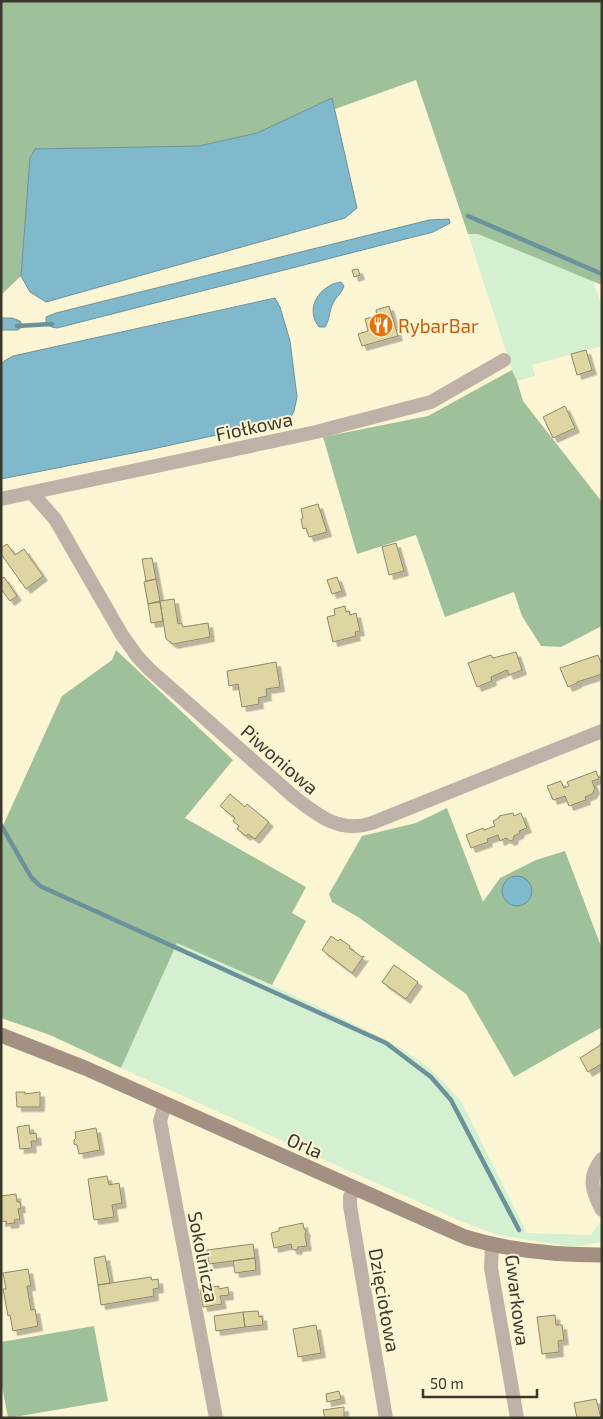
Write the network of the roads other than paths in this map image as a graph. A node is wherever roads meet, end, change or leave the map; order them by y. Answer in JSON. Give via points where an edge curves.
{"nodes":[{"id":1,"x":504,"y":360,"type":"dead end"},
{"id":2,"x":32,"y":493,"type":"junction"},
{"id":3,"x":1,"y":499,"type":"edge"},
{"id":4,"x":602,"y":731,"type":"edge"},
{"id":5,"x":1,"y":1035,"type":"edge"},
{"id":6,"x":165,"y":1104,"type":"junction"},
{"id":7,"x":602,"y":1159,"type":"edge"},
{"id":8,"x":354,"y":1189,"type":"junction"},
{"id":9,"x":602,"y":1210,"type":"edge"},
{"id":10,"x":492,"y":1246,"type":"junction"},
{"id":11,"x":602,"y":1255,"type":"edge"},
{"id":12,"x":216,"y":1418,"type":"edge"},
{"id":13,"x":386,"y":1418,"type":"edge"},
{"id":14,"x":517,"y":1418,"type":"edge"}],
"edges":[{"from":1,"to":2,"type":"street","name":"Fiołkowa","via":[[431,402],[316,432]]},
{"from":2,"to":3,"type":"street","name":"Fiołkowa"},
{"from":2,"to":4,"type":"street","name":"Piwoniowa","via":[[55,519],[137,656],[300,801],[331,822],[352,827],[372,823]]},
{"from":5,"to":6,"type":"street","name":"Orla"},
{"from":6,"to":8,"type":"street","name":"Orla"},
{"from":6,"to":12,"type":"street","name":"Sokolnicza","via":[[160,1121]]},
{"from":7,"to":9,"type":"street","via":[[594,1168],[592,1182]]},
{"from":8,"to":10,"type":"street","name":"Orla","via":[[439,1227]]},
{"from":8,"to":13,"type":"street","name":"Dzięciołowa","via":[[350,1206]]},
{"from":10,"to":11,"type":"street","name":"Orla","via":[[553,1254]]},
{"from":10,"to":14,"type":"street","name":"Gwarkowa","via":[[491,1268]]}]}
